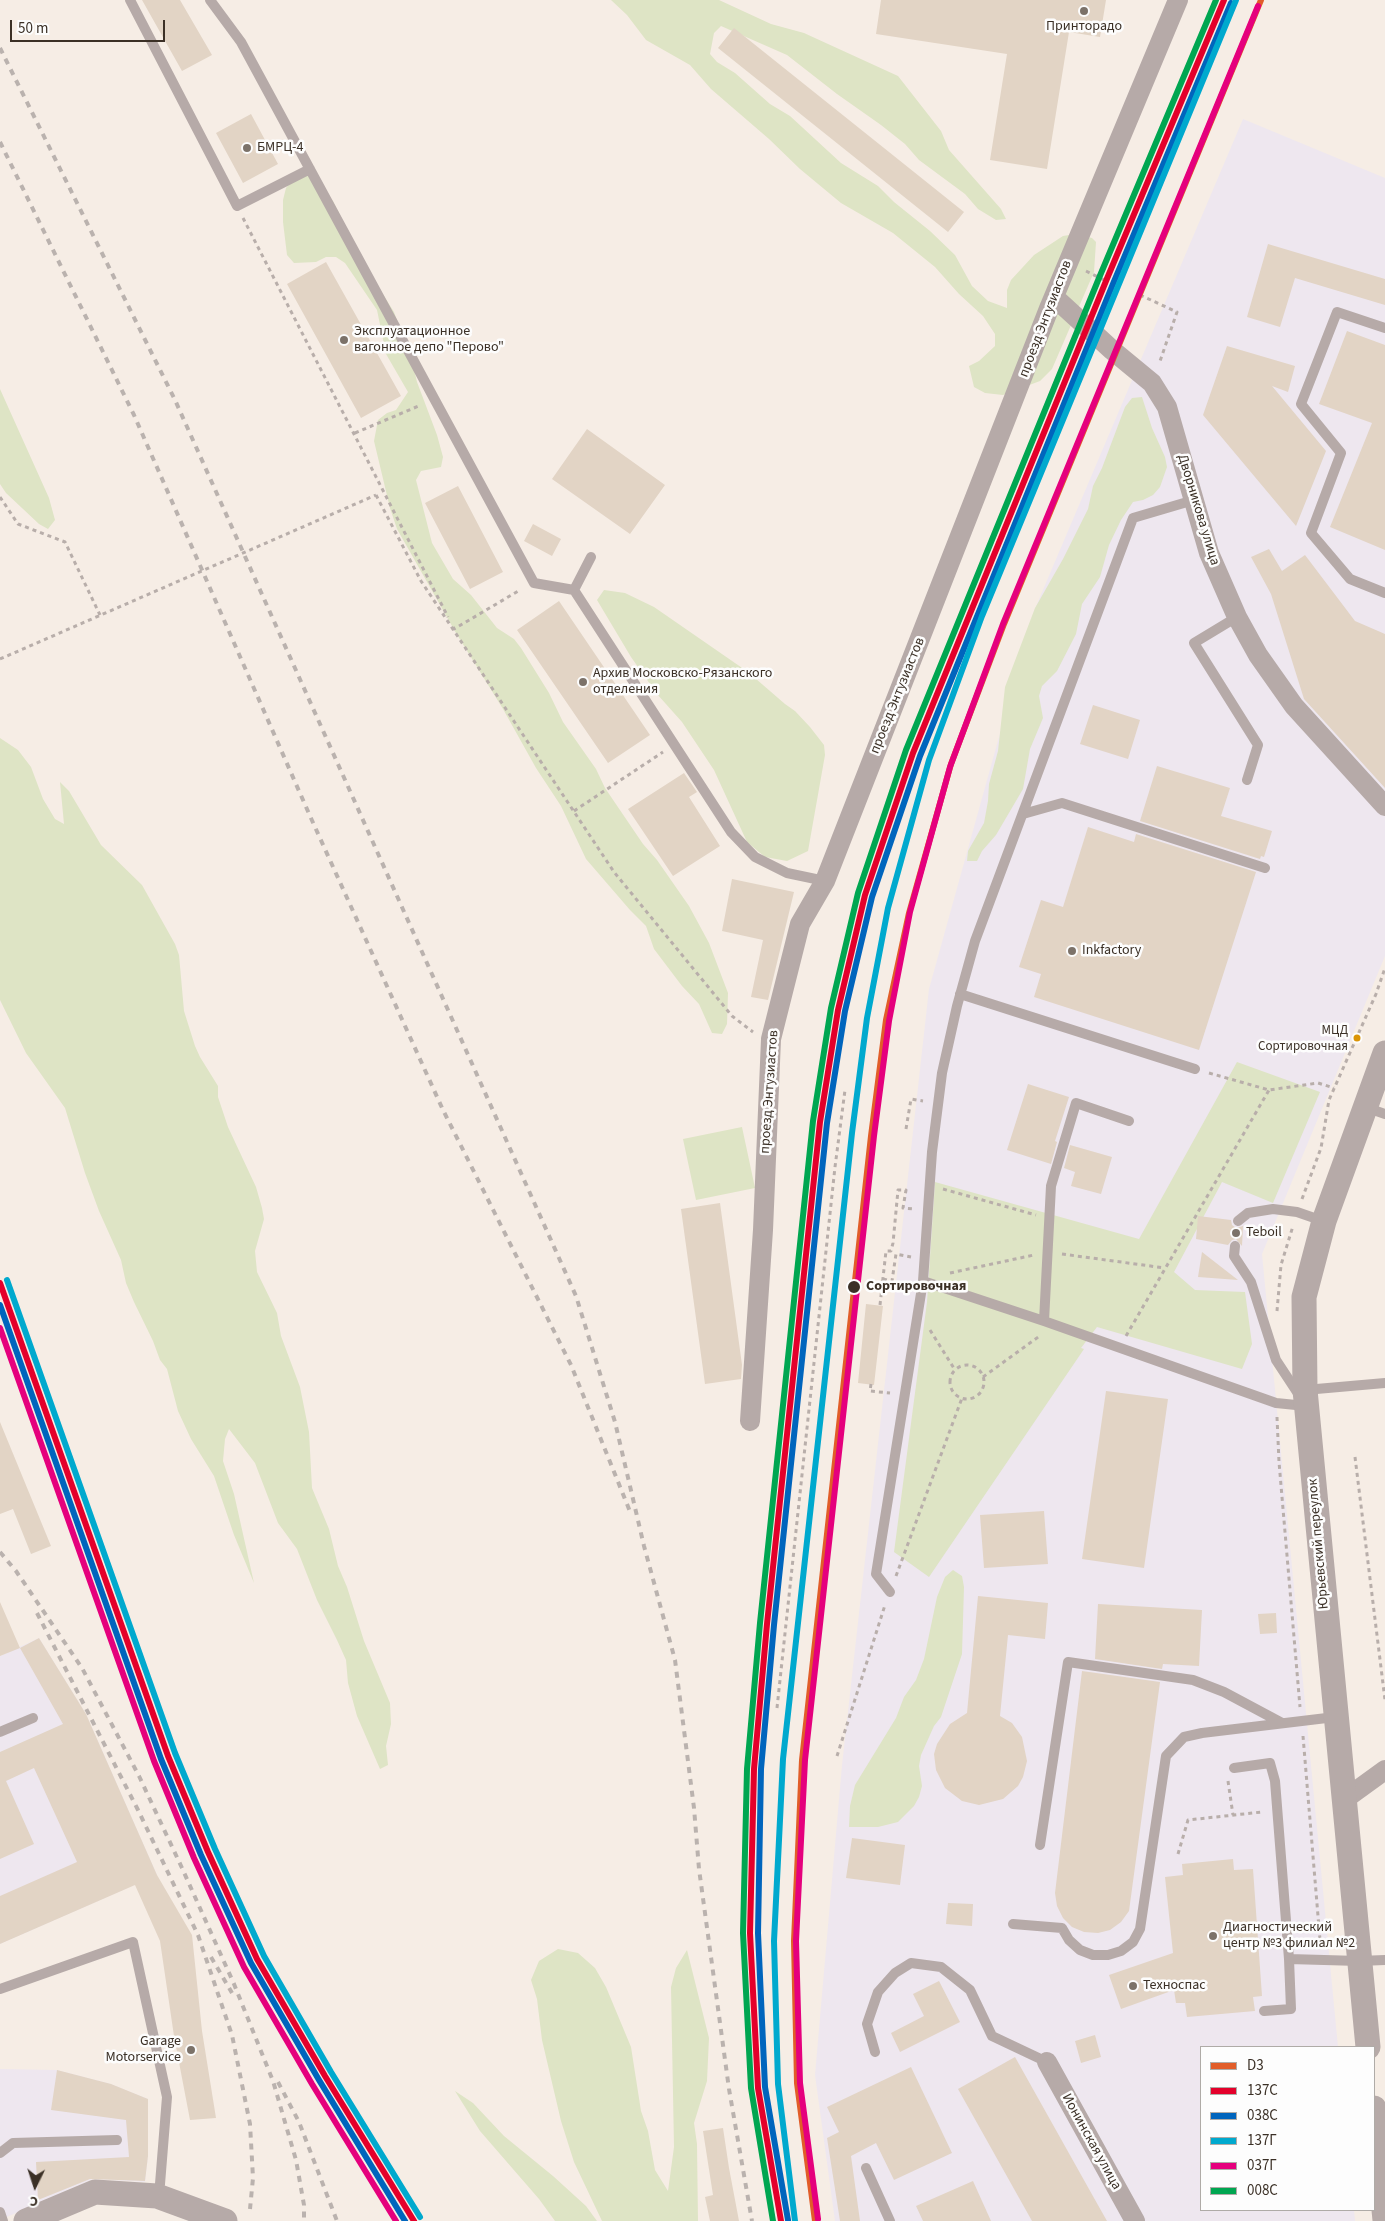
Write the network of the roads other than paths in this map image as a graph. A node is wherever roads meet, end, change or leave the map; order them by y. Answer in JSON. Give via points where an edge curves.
{"nodes":[{"id":1,"x":130,"y":0,"type":"edge"},
{"id":2,"x":210,"y":0,"type":"edge"},
{"id":3,"x":1178,"y":0,"type":"edge"},
{"id":4,"x":310,"y":169,"type":"junction"},
{"id":5,"x":1054,"y":297,"type":"junction"},
{"id":6,"x":1385,"y":328,"type":"edge"},
{"id":7,"x":1194,"y":500,"type":"junction"},
{"id":8,"x":591,"y":557,"type":"dead end"},
{"id":9,"x":574,"y":590,"type":"junction"},
{"id":10,"x":1385,"y":593,"type":"edge"},
{"id":11,"x":1237,"y":617,"type":"junction"},
{"id":12,"x":1247,"y":780,"type":"dead end"},
{"id":13,"x":1385,"y":806,"type":"edge"},
{"id":14,"x":1023,"y":814,"type":"junction"},
{"id":15,"x":1265,"y":868,"type":"dead end"},
{"id":16,"x":825,"y":881,"type":"junction"},
{"id":17,"x":960,"y":994,"type":"junction"},
{"id":18,"x":1385,"y":1053,"type":"edge"},
{"id":19,"x":1195,"y":1069,"type":"road end"},
{"id":20,"x":1375,"y":1110,"type":"edge"},
{"id":21,"x":1129,"y":1121,"type":"dead end"},
{"id":22,"x":1238,"y":1221,"type":"dead end"},
{"id":23,"x":1324,"y":1221,"type":"junction"},
{"id":24,"x":1235,"y":1246,"type":"dead end"},
{"id":25,"x":923,"y":1281,"type":"junction"},
{"id":26,"x":1049,"y":1323,"type":"junction"},
{"id":27,"x":1385,"y":1383,"type":"edge"},
{"id":28,"x":1306,"y":1398,"type":"junction"},
{"id":29,"x":750,"y":1421,"type":"dead end"},
{"id":30,"x":890,"y":1592,"type":"road end"},
{"id":31,"x":1335,"y":1717,"type":"junction"},
{"id":32,"x":34,"y":1718,"type":"dead end"},
{"id":33,"x":1282,"y":1723,"type":"junction"},
{"id":34,"x":0,"y":1732,"type":"edge"},
{"id":35,"x":1234,"y":1768,"type":"road end"},
{"id":36,"x":1385,"y":1770,"type":"edge"},
{"id":37,"x":1345,"y":1800,"type":"junction"},
{"id":38,"x":1040,"y":1845,"type":"dead end"},
{"id":39,"x":1013,"y":1924,"type":"dead end"},
{"id":40,"x":1289,"y":1959,"type":"junction"},
{"id":41,"x":1385,"y":1960,"type":"edge"},
{"id":42,"x":1359,"y":1961,"type":"junction"},
{"id":43,"x":0,"y":1989,"type":"edge"},
{"id":44,"x":1264,"y":2011,"type":"dead end"},
{"id":45,"x":1368,"y":2046,"type":"edge"},
{"id":46,"x":875,"y":2052,"type":"dead end"},
{"id":47,"x":1047,"y":2062,"type":"joint"},
{"id":48,"x":1375,"y":2118,"type":"edge"},
{"id":49,"x":117,"y":2140,"type":"dead end"},
{"id":50,"x":0,"y":2153,"type":"edge"},
{"id":51,"x":866,"y":2168,"type":"dead end"},
{"id":52,"x":157,"y":2196,"type":"junction"},
{"id":53,"x":0,"y":2212,"type":"edge"},
{"id":54,"x":28,"y":2220,"type":"edge"},
{"id":55,"x":1385,"y":2220,"type":"edge"},
{"id":56,"x":4,"y":2221,"type":"edge"},
{"id":57,"x":226,"y":2221,"type":"edge"},
{"id":58,"x":890,"y":2221,"type":"edge"},
{"id":59,"x":1135,"y":2221,"type":"edge"}],
"edges":[{"from":1,"to":4,"type":"lane","via":[[237,206]]},
{"from":2,"to":4,"type":"lane","via":[[241,42]]},
{"from":3,"to":5,"type":"street","name":"проезд Энтузиастов"},
{"from":4,"to":9,"type":"lane","via":[[534,583]]},
{"from":5,"to":7,"type":"street","name":"Дворникова улица","via":[[1152,383],[1167,407]]},
{"from":5,"to":16,"type":"street","name":"проезд Энтузиастов"},
{"from":6,"to":10,"type":"lane","via":[[1337,312],[1301,404],[1341,453],[1311,533],[1350,579]]},
{"from":7,"to":11,"type":"street","name":"Дворникова улица","via":[[1209,553]]},
{"from":7,"to":14,"type":"lane","via":[[1133,518]]},
{"from":8,"to":9,"type":"lane"},
{"from":9,"to":16,"type":"lane","via":[[731,832],[755,857],[787,873]]},
{"from":11,"to":12,"type":"lane","via":[[1194,643],[1258,745]]},
{"from":11,"to":13,"type":"street","name":"Дворникова улица","via":[[1258,655],[1294,706]]},
{"from":14,"to":15,"type":"lane","via":[[1062,804]]},
{"from":14,"to":17,"type":"lane","via":[[975,941]]},
{"from":16,"to":29,"type":"street","name":"проезд Энтузиастов","via":[[800,924],[771,1039]]},
{"from":17,"to":19,"type":"lane"},
{"from":17,"to":25,"type":"lane","via":[[942,1073]]},
{"from":18,"to":20,"type":"street","name":"Юрьевский переулок"},
{"from":20,"to":23,"type":"street","name":"Юрьевский переулок"},
{"from":21,"to":26,"type":"lane","via":[[1076,1103],[1051,1186]]},
{"from":22,"to":23,"type":"lane","via":[[1248,1214],[1273,1209],[1297,1212]]},
{"from":23,"to":28,"type":"street","name":"Юрьевский переулок","via":[[1304,1297]]},
{"from":24,"to":28,"type":"lane","via":[[1234,1256],[1251,1282],[1276,1360]]},
{"from":25,"to":26,"type":"lane"},
{"from":25,"to":30,"type":"lane","via":[[876,1574]]},
{"from":26,"to":28,"type":"lane","via":[[1276,1403]]},
{"from":27,"to":28,"type":"lane"},
{"from":28,"to":31,"type":"street","name":"Юрьевский переулок"},
{"from":31,"to":33,"type":"lane"},
{"from":31,"to":37,"type":"street","name":"Юрьевский переулок"},
{"from":32,"to":34,"type":"lane"},
{"from":33,"to":38,"type":"lane","via":[[1224,1692],[1193,1680],[1068,1662]]},
{"from":33,"to":39,"type":"lane","via":[[1184,1738],[1166,1756],[1140,1929],[1133,1942],[1108,1955],[1093,1955],[1080,1950],[1062,1928]]},
{"from":35,"to":40,"type":"lane","via":[[1270,1763],[1278,1811]]},
{"from":36,"to":37,"type":"street"},
{"from":37,"to":42,"type":"street","name":"Юрьевский переулок"},
{"from":40,"to":42,"type":"lane"},
{"from":40,"to":44,"type":"lane","via":[[1291,2009]]},
{"from":41,"to":42,"type":"lane"},
{"from":42,"to":45,"type":"street","name":"Юрьевский переулок"},
{"from":43,"to":52,"type":"lane","via":[[133,1942],[167,2097]]},
{"from":46,"to":47,"type":"lane","via":[[867,2024],[878,1992],[895,1973],[911,1964],[940,1967],[970,1990],[992,2036]]},
{"from":47,"to":59,"type":"street","name":"Ионинская улица"},
{"from":48,"to":55,"type":"street"},
{"from":49,"to":50,"type":"lane","via":[[13,2143]]},
{"from":51,"to":58,"type":"lane"},
{"from":52,"to":54,"type":"street","via":[[95,2192]]},
{"from":52,"to":57,"type":"street"},
{"from":53,"to":56,"type":"lane"}]}
